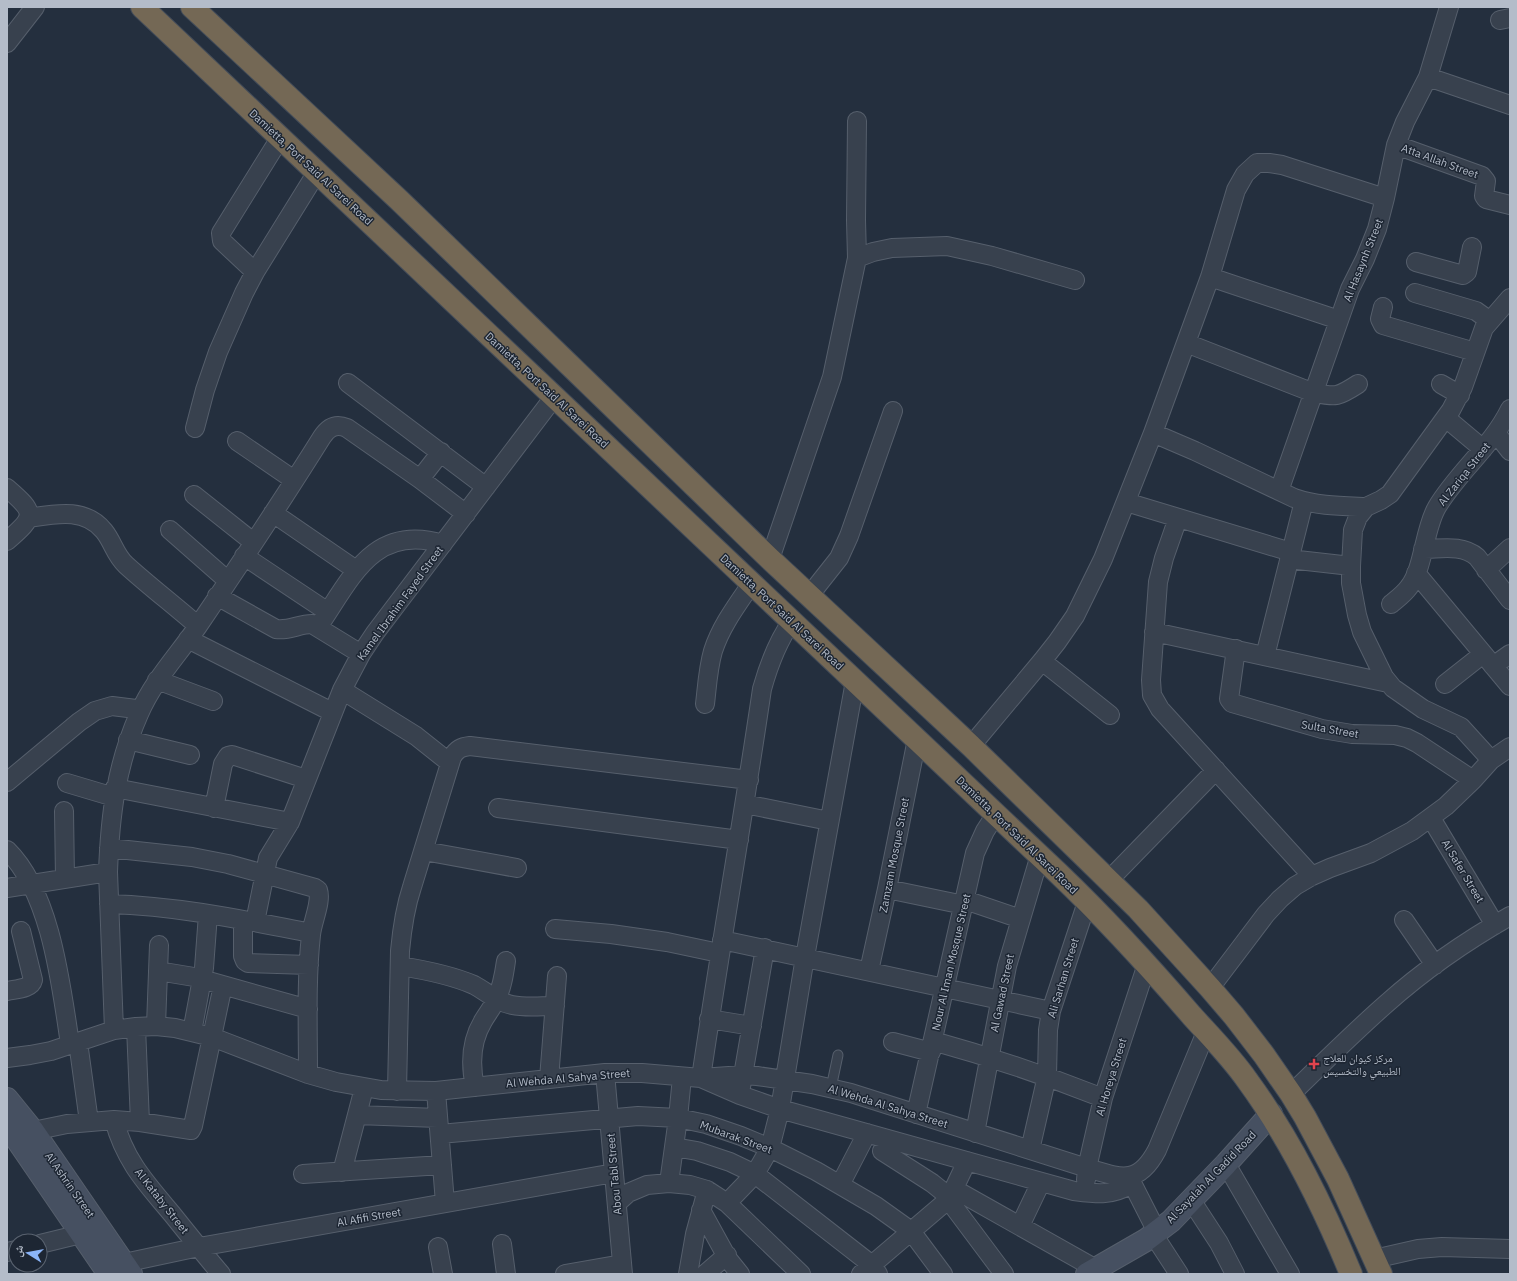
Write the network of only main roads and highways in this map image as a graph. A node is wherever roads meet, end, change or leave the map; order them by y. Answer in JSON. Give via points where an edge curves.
{"nodes":[{"id":1,"x":142,"y":7,"type":"edge"},
{"id":2,"x":192,"y":7,"type":"edge"},
{"id":3,"x":1102,"y":873,"type":"junction"},
{"id":4,"x":1080,"y":895,"type":"junction"},
{"id":5,"x":1138,"y":909,"type":"junction"},
{"id":6,"x":1116,"y":931,"type":"junction"},
{"id":7,"x":7,"y":1099,"type":"edge"},
{"id":8,"x":1271,"y":1114,"type":"junction"},
{"id":9,"x":15,"y":1131,"type":"edge"},
{"id":10,"x":1377,"y":1266,"type":"edge"},
{"id":11,"x":121,"y":1270,"type":"edge"},
{"id":12,"x":1092,"y":1271,"type":"edge"},
{"id":13,"x":1351,"y":1274,"type":"edge"}],
"edges":[{"from":1,"to":4,"type":"highway","name":"Damietta, Port Said Al Sarei Road"},
{"from":2,"to":3,"type":"highway","via":[[399,200],[770,559],[971,746]]},
{"from":3,"to":4,"type":"highway"},
{"from":3,"to":5,"type":"highway"},
{"from":4,"to":6,"type":"highway","name":"Damietta, Port Said Al Sarei Road"},
{"from":5,"to":6,"type":"highway"},
{"from":5,"to":10,"type":"highway","via":[[1210,988],[1264,1055],[1291,1094],[1338,1179]]},
{"from":6,"to":8,"type":"highway","name":"Damietta, Port Said Al Sarei Road","via":[[1246,1079]]},
{"from":7,"to":9,"type":"main road","name":"Al Ashrin Street"},
{"from":8,"to":12,"type":"main road","name":"Al Sayalah Al Gadid Road","via":[[1171,1221],[1131,1249]]},
{"from":8,"to":13,"type":"highway","name":"Damietta, Port Said Al Sarei Road","via":[[1315,1191]]},
{"from":9,"to":11,"type":"main road","name":"Al Ashrin Street"},
{"from":9,"to":11,"type":"main road","name":"Al Ashrin Street","via":[[81,1234]]}]}
